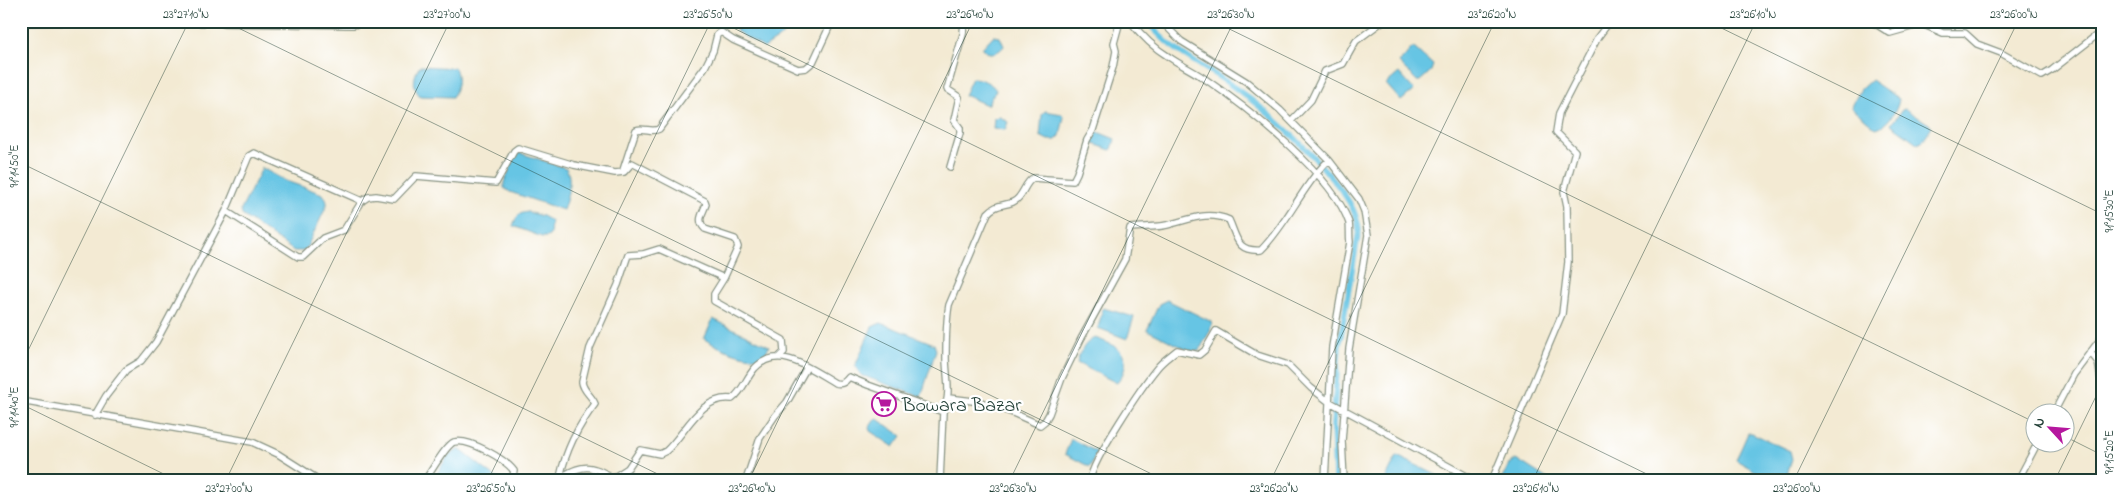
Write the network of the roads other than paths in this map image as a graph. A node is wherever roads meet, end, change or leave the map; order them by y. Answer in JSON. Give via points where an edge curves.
{"nodes":[{"id":1,"x":370,"y":21,"type":"edge"},
{"id":2,"x":832,"y":21,"type":"edge"},
{"id":3,"x":964,"y":21,"type":"edge"},
{"id":4,"x":1120,"y":21,"type":"edge"},
{"id":5,"x":1130,"y":21,"type":"edge"},
{"id":6,"x":1161,"y":21,"type":"edge"},
{"id":7,"x":1383,"y":21,"type":"edge"},
{"id":8,"x":1610,"y":21,"type":"edge"},
{"id":9,"x":1871,"y":21,"type":"edge"},
{"id":10,"x":21,"y":23,"type":"edge"},
{"id":11,"x":2102,"y":31,"type":"edge"},
{"id":12,"x":1291,"y":121,"type":"junction"},
{"id":13,"x":1329,"y":160,"type":"junction"},
{"id":14,"x":950,"y":167,"type":"dead end"},
{"id":15,"x":1316,"y":172,"type":"junction"},
{"id":16,"x":621,"y":174,"type":"junction"},
{"id":17,"x":362,"y":201,"type":"junction"},
{"id":18,"x":226,"y":211,"type":"junction"},
{"id":19,"x":724,"y":278,"type":"junction"},
{"id":20,"x":2102,"y":337,"type":"edge"},
{"id":21,"x":2090,"y":352,"type":"junction"},
{"id":22,"x":779,"y":357,"type":"junction"},
{"id":23,"x":808,"y":367,"type":"junction"},
{"id":24,"x":2102,"y":386,"type":"edge"},
{"id":25,"x":948,"y":398,"type":"junction"},
{"id":26,"x":1328,"y":400,"type":"junction"},
{"id":27,"x":21,"y":401,"type":"edge"},
{"id":28,"x":2058,"y":404,"type":"edge"},
{"id":29,"x":1344,"y":410,"type":"junction"},
{"id":30,"x":943,"y":412,"type":"junction"},
{"id":31,"x":95,"y":415,"type":"junction"},
{"id":32,"x":2032,"y":454,"type":"edge"},
{"id":33,"x":558,"y":479,"type":"edge"},
{"id":34,"x":319,"y":480,"type":"edge"},
{"id":35,"x":425,"y":480,"type":"edge"},
{"id":36,"x":512,"y":480,"type":"edge"},
{"id":37,"x":746,"y":480,"type":"edge"},
{"id":38,"x":940,"y":480,"type":"edge"},
{"id":39,"x":1090,"y":480,"type":"edge"},
{"id":40,"x":1325,"y":480,"type":"edge"},
{"id":41,"x":1344,"y":480,"type":"edge"},
{"id":42,"x":1474,"y":480,"type":"edge"},
{"id":43,"x":1492,"y":480,"type":"edge"},
{"id":44,"x":2018,"y":480,"type":"edge"}],
"edges":[{"from":1,"to":10,"type":"street","via":[[352,25]]},
{"from":2,"to":16,"type":"street","via":[[813,62],[798,69],[721,32],[705,67],[658,131],[636,130]]},
{"from":3,"to":14,"type":"street","via":[[947,89],[959,97],[954,120],[960,132]]},
{"from":4,"to":25,"type":"street","via":[[1114,42],[1113,67],[1073,181],[1033,178],[1013,202],[993,208],[988,213],[949,305],[946,321]]},
{"from":5,"to":15,"type":"street","via":[[1167,56],[1245,107]]},
{"from":6,"to":12,"type":"street","via":[[1181,41],[1247,82]]},
{"from":7,"to":12,"type":"street","via":[[1356,41],[1343,64],[1325,71],[1311,100]]},
{"from":8,"to":43,"type":"street","via":[[1598,37],[1559,113],[1556,132],[1575,151],[1564,192],[1568,262],[1562,314]]},
{"from":9,"to":11,"type":"street","via":[[1890,34],[1922,24],[1943,33],[1966,33],[1977,44],[2001,53],[2042,76]]},
{"from":12,"to":13,"type":"street"},
{"from":13,"to":15,"type":"street"},
{"from":13,"to":29,"type":"street","via":[[1359,199],[1368,235],[1349,349]]},
{"from":15,"to":25,"type":"street","via":[[1261,250],[1238,243],[1229,220],[1219,215],[1130,228],[1125,259],[1081,339],[1049,414],[1040,425],[981,402]]},
{"from":15,"to":26,"type":"street","via":[[1342,208],[1349,225],[1350,242],[1332,347]]},
{"from":16,"to":17,"type":"street","via":[[574,165],[518,148],[496,183],[416,176],[394,199],[376,196]]},
{"from":16,"to":19,"type":"street","via":[[632,163],[705,201],[701,226],[737,242],[737,253]]},
{"from":17,"to":18,"type":"street","via":[[344,230],[323,238],[303,258]]},
{"from":17,"to":18,"type":"street","via":[[254,152],[249,156]]},
{"from":18,"to":31,"type":"street","via":[[156,342],[142,361],[126,370]]},
{"from":19,"to":22,"type":"street","via":[[714,294],[714,301],[783,340],[784,352]]},
{"from":19,"to":33,"type":"street","via":[[659,249],[628,255],[590,348],[582,382],[582,387],[596,404],[567,450]]},
{"from":20,"to":21,"type":"street"},
{"from":21,"to":24,"type":"street","via":[[2098,362]]},
{"from":21,"to":28,"type":"street"},
{"from":22,"to":23,"type":"street"},
{"from":22,"to":33,"type":"street","via":[[759,365],[732,399],[718,400],[696,415],[666,451],[660,454],[640,450],[628,468],[614,477],[597,469],[585,468],[575,469]]},
{"from":23,"to":30,"type":"street","via":[[835,383],[840,384],[852,377]]},
{"from":23,"to":37,"type":"street","via":[[760,438]]},
{"from":25,"to":30,"type":"street"},
{"from":26,"to":29,"type":"street"},
{"from":26,"to":39,"type":"street","via":[[1288,365],[1258,355],[1216,331],[1199,355],[1177,350],[1156,369],[1119,425]]},
{"from":26,"to":40,"type":"street"},
{"from":27,"to":31,"type":"street"},
{"from":29,"to":41,"type":"street"},
{"from":29,"to":42,"type":"street"},
{"from":30,"to":38,"type":"street"},
{"from":31,"to":34,"type":"street","via":[[252,442]]},
{"from":32,"to":44,"type":"street"},
{"from":35,"to":36,"type":"street","via":[[454,442],[470,444],[504,459],[514,470]]}]}
